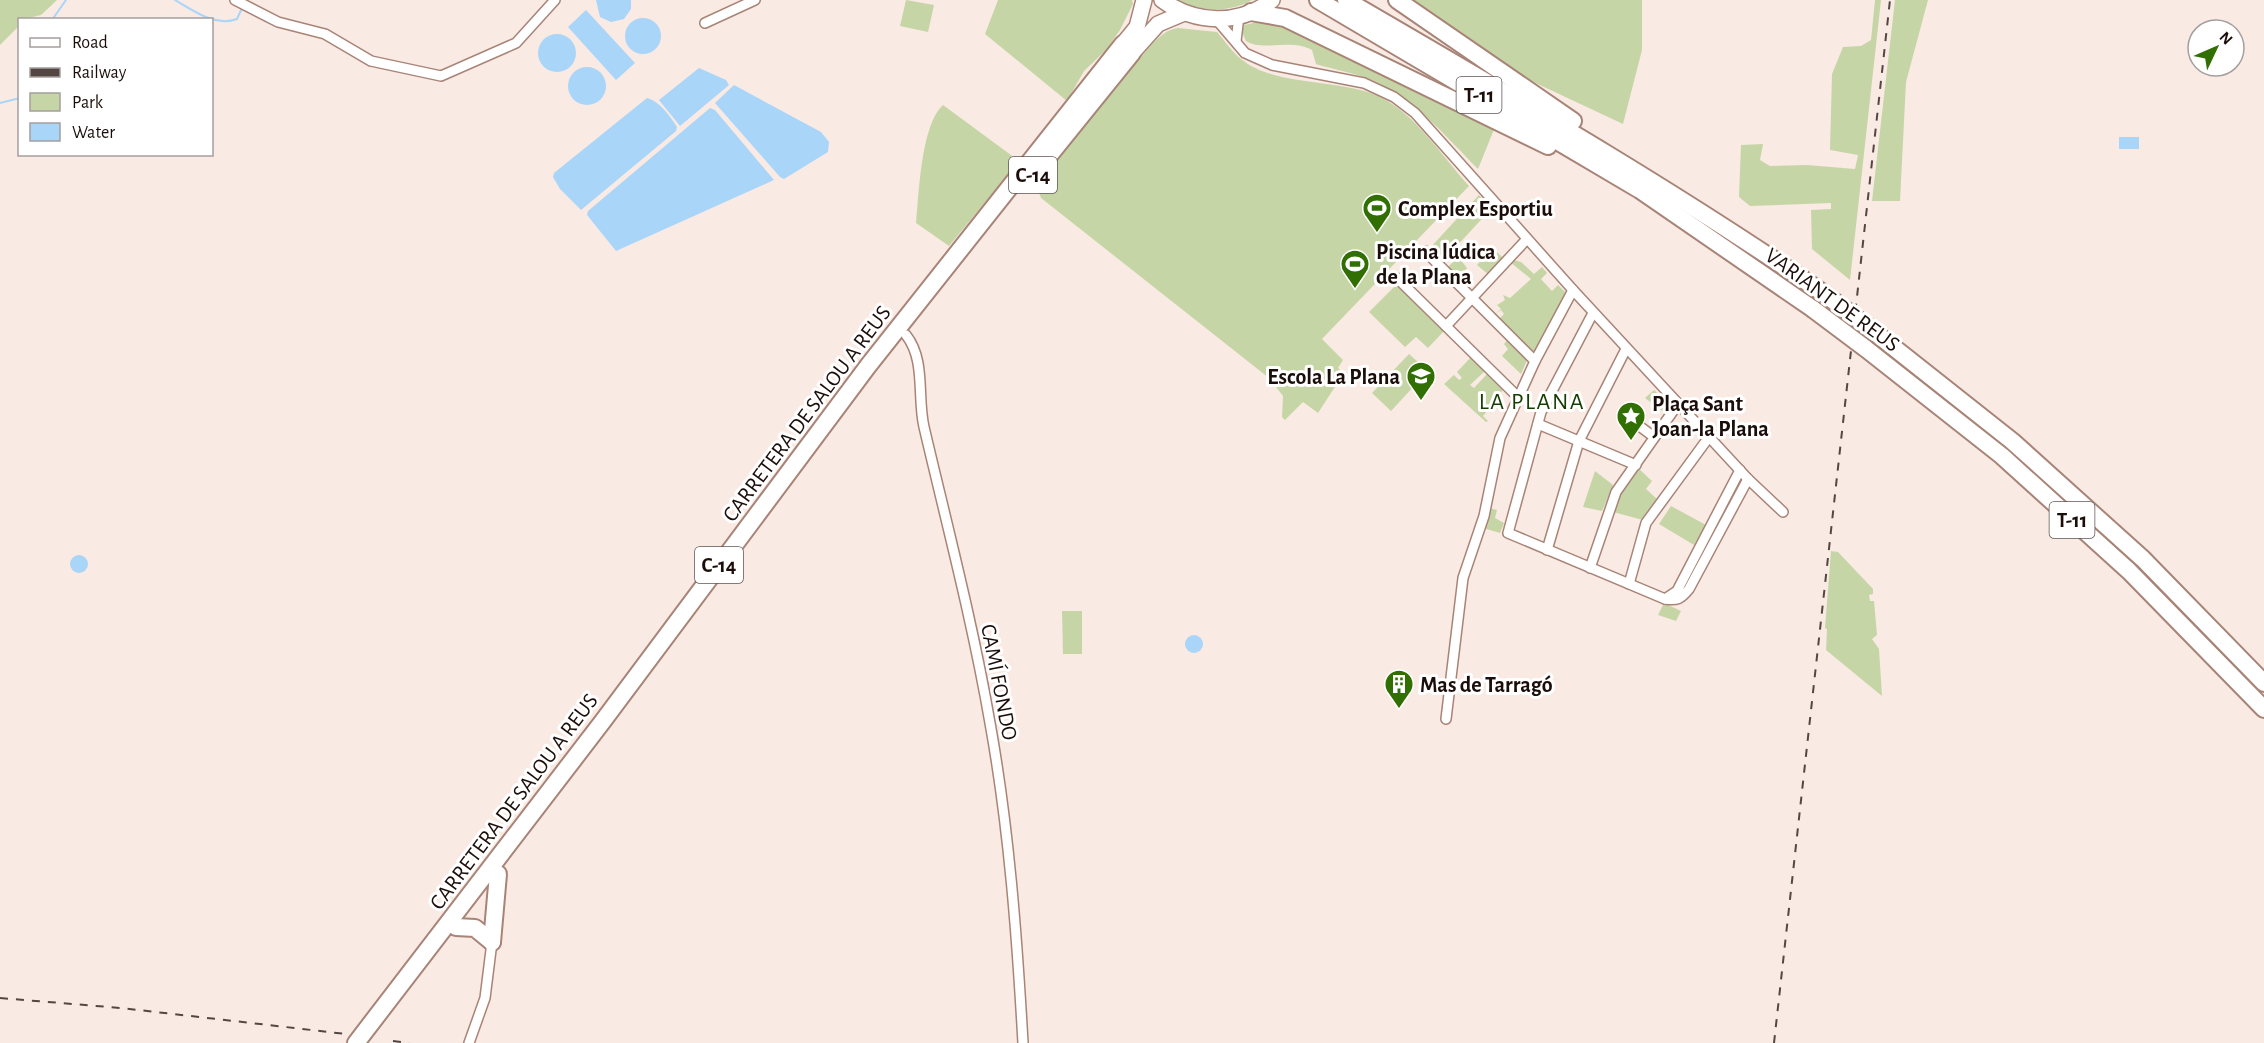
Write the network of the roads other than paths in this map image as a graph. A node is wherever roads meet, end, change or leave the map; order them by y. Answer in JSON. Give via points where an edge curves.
{"nodes":[{"id":1,"x":555,"y":0,"type":"edge"},
{"id":2,"x":755,"y":0,"type":"edge"},
{"id":3,"x":1144,"y":0,"type":"edge"},
{"id":4,"x":1162,"y":0,"type":"edge"},
{"id":5,"x":1272,"y":0,"type":"edge"},
{"id":6,"x":1318,"y":0,"type":"edge"},
{"id":7,"x":1346,"y":0,"type":"edge"},
{"id":8,"x":1397,"y":0,"type":"edge"},
{"id":9,"x":237,"y":1,"type":"edge"},
{"id":10,"x":1184,"y":13,"type":"junction"},
{"id":11,"x":1245,"y":14,"type":"junction"},
{"id":12,"x":1216,"y":19,"type":"junction"},
{"id":13,"x":705,"y":23,"type":"dead end"},
{"id":14,"x":1236,"y":41,"type":"junction"},
{"id":15,"x":1127,"y":48,"type":"junction"},
{"id":16,"x":1643,"y":184,"type":"junction"},
{"id":17,"x":1527,"y":239,"type":"junction"},
{"id":18,"x":1425,"y":251,"type":"dead end"},
{"id":19,"x":1397,"y":278,"type":"dead end"},
{"id":20,"x":1573,"y":291,"type":"junction"},
{"id":21,"x":1472,"y":298,"type":"junction"},
{"id":22,"x":1593,"y":312,"type":"junction"},
{"id":23,"x":1446,"y":326,"type":"junction"},
{"id":24,"x":906,"y":335,"type":"junction"},
{"id":25,"x":1626,"y":349,"type":"junction"},
{"id":26,"x":1535,"y":361,"type":"junction"},
{"id":27,"x":1519,"y":398,"type":"junction"},
{"id":28,"x":1678,"y":404,"type":"junction"},
{"id":29,"x":1630,"y":419,"type":"dead end"},
{"id":30,"x":1538,"y":424,"type":"junction"},
{"id":31,"x":1654,"y":437,"type":"junction"},
{"id":32,"x":1709,"y":437,"type":"junction"},
{"id":33,"x":1579,"y":441,"type":"junction"},
{"id":34,"x":1636,"y":465,"type":"junction"},
{"id":35,"x":1740,"y":470,"type":"junction"},
{"id":36,"x":1748,"y":479,"type":"junction"},
{"id":37,"x":1783,"y":512,"type":"dead end"},
{"id":38,"x":1547,"y":550,"type":"junction"},
{"id":39,"x":1590,"y":568,"type":"junction"},
{"id":40,"x":1629,"y":584,"type":"junction"},
{"id":41,"x":1680,"y":594,"type":"junction"},
{"id":42,"x":2264,"y":683,"type":"edge"},
{"id":43,"x":2264,"y":709,"type":"edge"},
{"id":44,"x":1446,"y":719,"type":"dead end"},
{"id":45,"x":498,"y":874,"type":"junction"},
{"id":46,"x":456,"y":927,"type":"junction"},
{"id":47,"x":436,"y":939,"type":"junction"},
{"id":48,"x":492,"y":942,"type":"junction"},
{"id":49,"x":349,"y":1043,"type":"edge"},
{"id":50,"x":357,"y":1043,"type":"edge"},
{"id":51,"x":369,"y":1043,"type":"edge"},
{"id":52,"x":469,"y":1043,"type":"edge"},
{"id":53,"x":1023,"y":1043,"type":"edge"}],
"edges":[{"from":1,"to":9,"type":"street","via":[[516,43],[441,76],[371,61],[325,34],[278,22]]},
{"from":2,"to":13,"type":"street"},
{"from":3,"to":15,"type":"main road","number":"C-14"},
{"from":4,"to":10,"type":"main road"},
{"from":5,"to":11,"type":"main road"},
{"from":6,"to":16,"type":"highway","name":"VARIANT DE REUS","number":"T-11"},
{"from":7,"to":16,"type":"highway","name":"VARIANT DE REUS","number":"T-11"},
{"from":8,"to":16,"type":"highway","via":[[1637,164]]},
{"from":10,"to":12,"type":"main road"},
{"from":10,"to":15,"type":"main road","number":"C-14","via":[[1158,24]]},
{"from":11,"to":12,"type":"main road"},
{"from":11,"to":14,"type":"street"},
{"from":11,"to":16,"type":"highway","via":[[1285,18],[1585,164],[1628,189]]},
{"from":12,"to":14,"type":"street"},
{"from":14,"to":17,"type":"street","via":[[1245,53],[1272,65],[1364,83],[1394,97],[1415,112]]},
{"from":15,"to":24,"type":"highway","number":"C-14"},
{"from":15,"to":47,"type":"highway","name":"CARRETERA DE SALOU A REUS","number":"C-14","via":[[868,366]]},
{"from":16,"to":42,"type":"highway","name":"VARIANT DE REUS","number":"T-11","bridge":true,"via":[[1751,243],[1823,293],[2012,441],[2143,559]]},
{"from":16,"to":43,"type":"highway","name":"VARIANT DE REUS","number":"T-11","bridge":true,"via":[[1865,348],[2002,456],[2121,563]]},
{"from":17,"to":20,"type":"street"},
{"from":17,"to":21,"type":"street"},
{"from":18,"to":21,"type":"street"},
{"from":19,"to":23,"type":"street"},
{"from":20,"to":22,"type":"street"},
{"from":20,"to":26,"type":"street"},
{"from":21,"to":23,"type":"street"},
{"from":21,"to":26,"type":"street"},
{"from":22,"to":25,"type":"street"},
{"from":22,"to":30,"type":"street"},
{"from":23,"to":27,"type":"street"},
{"from":24,"to":45,"type":"highway","number":"C-14"},
{"from":24,"to":53,"type":"street","name":"CAMÍ FONDO","via":[[915,346],[922,418],[991,723],[1016,924]]},
{"from":25,"to":28,"type":"street"},
{"from":25,"to":33,"type":"street"},
{"from":26,"to":27,"type":"street"},
{"from":27,"to":44,"type":"street","via":[[1500,438],[1484,516],[1463,578]]},
{"from":28,"to":31,"type":"street"},
{"from":28,"to":32,"type":"street"},
{"from":29,"to":31,"type":"street"},
{"from":30,"to":33,"type":"street"},
{"from":30,"to":38,"type":"street","via":[[1508,533]]},
{"from":31,"to":34,"type":"street"},
{"from":32,"to":35,"type":"street"},
{"from":32,"to":40,"type":"street","via":[[1646,523]]},
{"from":33,"to":34,"type":"street"},
{"from":33,"to":38,"type":"street"},
{"from":34,"to":39,"type":"street","via":[[1616,492]]},
{"from":35,"to":36,"type":"street"},
{"from":35,"to":41,"type":"street"},
{"from":36,"to":37,"type":"street"},
{"from":36,"to":41,"type":"street","via":[[1689,589]]},
{"from":38,"to":39,"type":"street"},
{"from":39,"to":40,"type":"street"},
{"from":40,"to":41,"type":"street","via":[[1665,599]]},
{"from":45,"to":46,"type":"highway","number":"C-14"},
{"from":45,"to":48,"type":"highway"},
{"from":46,"to":48,"type":"highway","via":[[475,928]]},
{"from":46,"to":51,"type":"highway","number":"C-14"},
{"from":47,"to":49,"type":"highway","via":[[423,944]]},
{"from":47,"to":50,"type":"highway","name":"CARRETERA DE SALOU A REUS","number":"C-14"},
{"from":48,"to":52,"type":"street","via":[[485,998]]}]}
